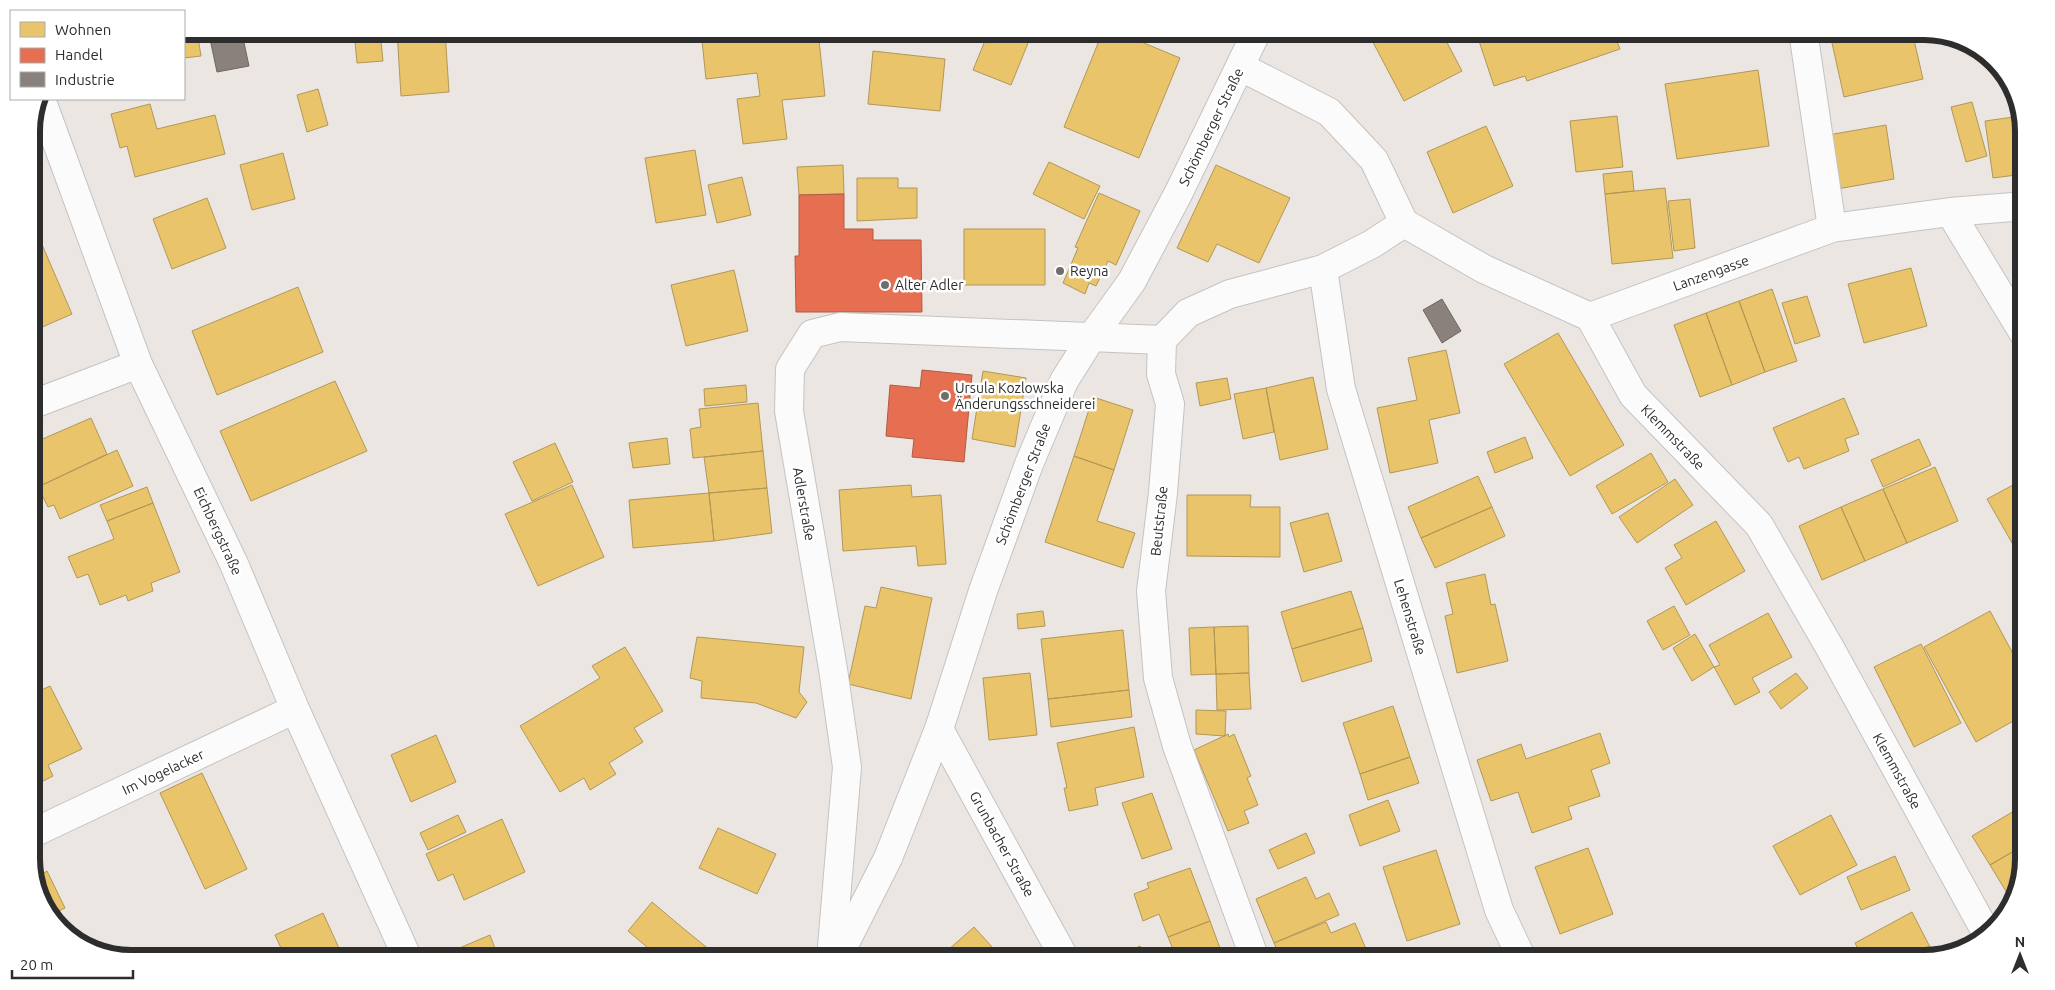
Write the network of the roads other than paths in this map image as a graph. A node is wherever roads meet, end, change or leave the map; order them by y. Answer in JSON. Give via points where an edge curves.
{"nodes":[{"id":1,"x":1254,"y":40,"type":"edge"},
{"id":2,"x":1805,"y":40,"type":"edge"},
{"id":3,"x":1241,"y":67,"type":"junction"},
{"id":4,"x":43,"y":106,"type":"edge"},
{"id":5,"x":2015,"y":207,"type":"edge"},
{"id":6,"x":1950,"y":212,"type":"junction"},
{"id":7,"x":1404,"y":223,"type":"junction"},
{"id":8,"x":1832,"y":228,"type":"junction"},
{"id":9,"x":1322,"y":268,"type":"junction"},
{"id":10,"x":1590,"y":317,"type":"junction"},
{"id":11,"x":2015,"y":319,"type":"edge"},
{"id":12,"x":1091,"y":338,"type":"junction"},
{"id":13,"x":1162,"y":340,"type":"junction"},
{"id":14,"x":138,"y":364,"type":"junction"},
{"id":15,"x":40,"y":402,"type":"edge"},
{"id":16,"x":295,"y":709,"type":"junction"},
{"id":17,"x":939,"y":729,"type":"junction"},
{"id":18,"x":40,"y":830,"type":"edge"},
{"id":19,"x":1983,"y":927,"type":"edge"},
{"id":20,"x":404,"y":950,"type":"edge"},
{"id":21,"x":832,"y":950,"type":"edge"},
{"id":22,"x":842,"y":950,"type":"edge"},
{"id":23,"x":1060,"y":950,"type":"edge"},
{"id":24,"x":1252,"y":950,"type":"edge"},
{"id":25,"x":1518,"y":950,"type":"edge"}],
"edges":[{"from":1,"to":3,"type":"street","name":"Schömberger Straße"},
{"from":2,"to":8,"type":"street"},
{"from":3,"to":7,"type":"street","via":[[1329,112],[1374,160]]},
{"from":3,"to":12,"type":"street","name":"Schömberger Straße","via":[[1132,281]]},
{"from":4,"to":14,"type":"street","name":"Eichbergstraße"},
{"from":5,"to":6,"type":"street","name":"Lanzengasse"},
{"from":6,"to":8,"type":"street","name":"Lanzengasse"},
{"from":6,"to":11,"type":"street"},
{"from":7,"to":9,"type":"street","via":[[1372,244]]},
{"from":7,"to":10,"type":"street","via":[[1484,269]]},
{"from":8,"to":10,"type":"street","name":"Lanzengasse"},
{"from":9,"to":13,"type":"street","via":[[1230,294],[1188,313]]},
{"from":9,"to":25,"type":"street","name":"Lehenstraße","via":[[1341,389],[1499,910]]},
{"from":10,"to":19,"type":"street","name":"Klemmstraße","via":[[1632,396],[1760,525]]},
{"from":12,"to":13,"type":"street","name":"Adlerstraße"},
{"from":12,"to":17,"type":"street","name":"Schömberger Straße","via":[[1064,381],[1029,464],[983,591]]},
{"from":12,"to":21,"type":"street","name":"Adlerstraße","via":[[840,327],[812,334],[790,369],[789,411],[847,767]]},
{"from":13,"to":24,"type":"street","name":"Beutstraße","via":[[1161,374],[1170,404],[1152,591],[1158,678],[1177,746]]},
{"from":14,"to":15,"type":"street"},
{"from":14,"to":16,"type":"street","name":"Eichbergstraße","via":[[234,564]]},
{"from":16,"to":18,"type":"street","name":"Im Vogelacker"},
{"from":16,"to":20,"type":"street","name":"Eichbergstraße"},
{"from":17,"to":22,"type":"street","name":"Schömberger Straße","via":[[888,858]]},
{"from":17,"to":23,"type":"street","name":"Grunbacher Straße"}]}
